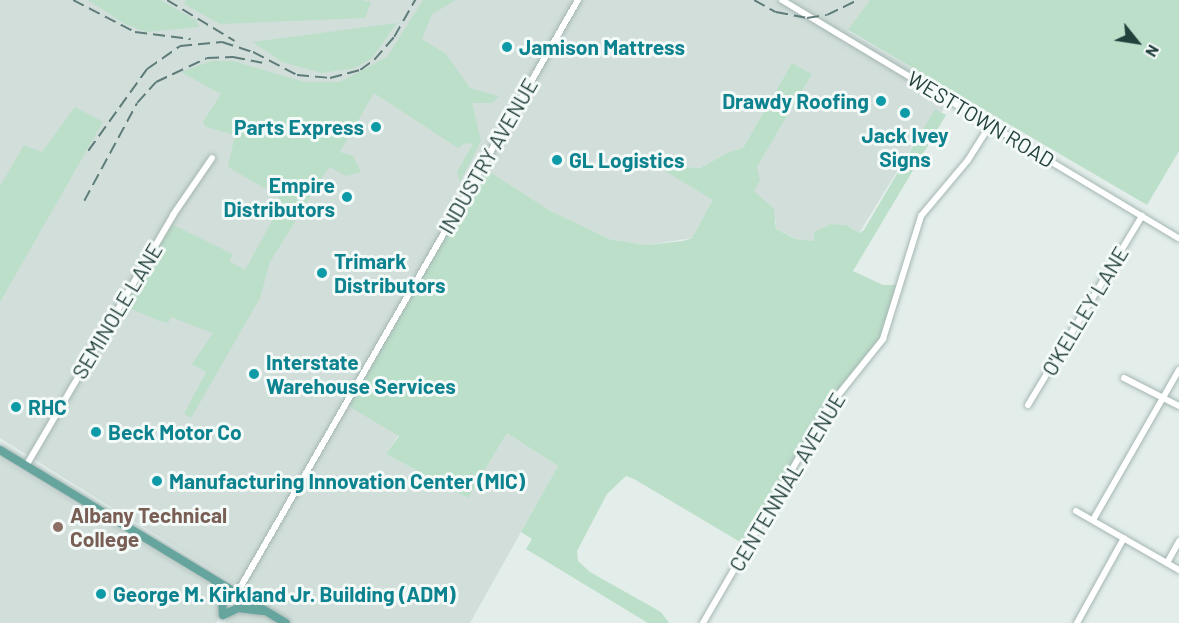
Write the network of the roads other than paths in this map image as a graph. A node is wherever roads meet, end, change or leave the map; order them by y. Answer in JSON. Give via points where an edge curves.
{"nodes":[{"id":1,"x":578,"y":0,"type":"edge"},
{"id":2,"x":782,"y":0,"type":"edge"},
{"id":3,"x":990,"y":125,"type":"junction"},
{"id":4,"x":212,"y":159,"type":"dead end"},
{"id":5,"x":1142,"y":216,"type":"junction"},
{"id":6,"x":1179,"y":239,"type":"edge"},
{"id":7,"x":1179,"y":370,"type":"edge"},
{"id":8,"x":1124,"y":378,"type":"dead end"},
{"id":9,"x":1162,"y":400,"type":"junction"},
{"id":10,"x":1028,"y":405,"type":"dead end"},
{"id":11,"x":1179,"y":406,"type":"edge"},
{"id":12,"x":0,"y":450,"type":"edge"},
{"id":13,"x":26,"y":466,"type":"junction"},
{"id":14,"x":1076,"y":511,"type":"dead end"},
{"id":15,"x":1093,"y":520,"type":"junction"},
{"id":16,"x":1124,"y":538,"type":"junction"},
{"id":17,"x":1179,"y":541,"type":"edge"},
{"id":18,"x":1167,"y":563,"type":"junction"},
{"id":19,"x":1179,"y":570,"type":"edge"},
{"id":20,"x":213,"y":579,"type":"junction"},
{"id":21,"x":237,"y":593,"type":"junction"},
{"id":22,"x":267,"y":612,"type":"junction"},
{"id":23,"x":286,"y":623,"type":"edge"},
{"id":24,"x":703,"y":623,"type":"edge"},
{"id":25,"x":1077,"y":623,"type":"edge"}],
"edges":[{"from":1,"to":21,"type":"street","name":"INDUSTRY AVENUE"},
{"from":2,"to":3,"type":"street","name":"WESTTOWN ROAD"},
{"from":3,"to":5,"type":"street","name":"WESTTOWN ROAD"},
{"from":3,"to":24,"type":"street","name":"CENTENNIAL AVENUE","via":[[968,160],[921,216],[883,339],[827,409]]},
{"from":4,"to":13,"type":"street","name":"SEMINOLE LANE","via":[[173,215]]},
{"from":5,"to":6,"type":"street","name":"WESTTOWN ROAD"},
{"from":5,"to":10,"type":"street","name":"O'KELLEY LANE"},
{"from":7,"to":9,"type":"street"},
{"from":8,"to":9,"type":"street"},
{"from":9,"to":11,"type":"street"},
{"from":9,"to":15,"type":"street"},
{"from":12,"to":13,"type":"main road"},
{"from":13,"to":20,"type":"main road"},
{"from":14,"to":15,"type":"street"},
{"from":15,"to":16,"type":"street"},
{"from":16,"to":18,"type":"street"},
{"from":16,"to":25,"type":"street"},
{"from":17,"to":18,"type":"street"},
{"from":18,"to":19,"type":"street"},
{"from":20,"to":21,"type":"main road"},
{"from":20,"to":22,"type":"main road","via":[[222,597],[223,615],[238,608]]},
{"from":21,"to":22,"type":"main road"},
{"from":22,"to":23,"type":"main road"}]}
